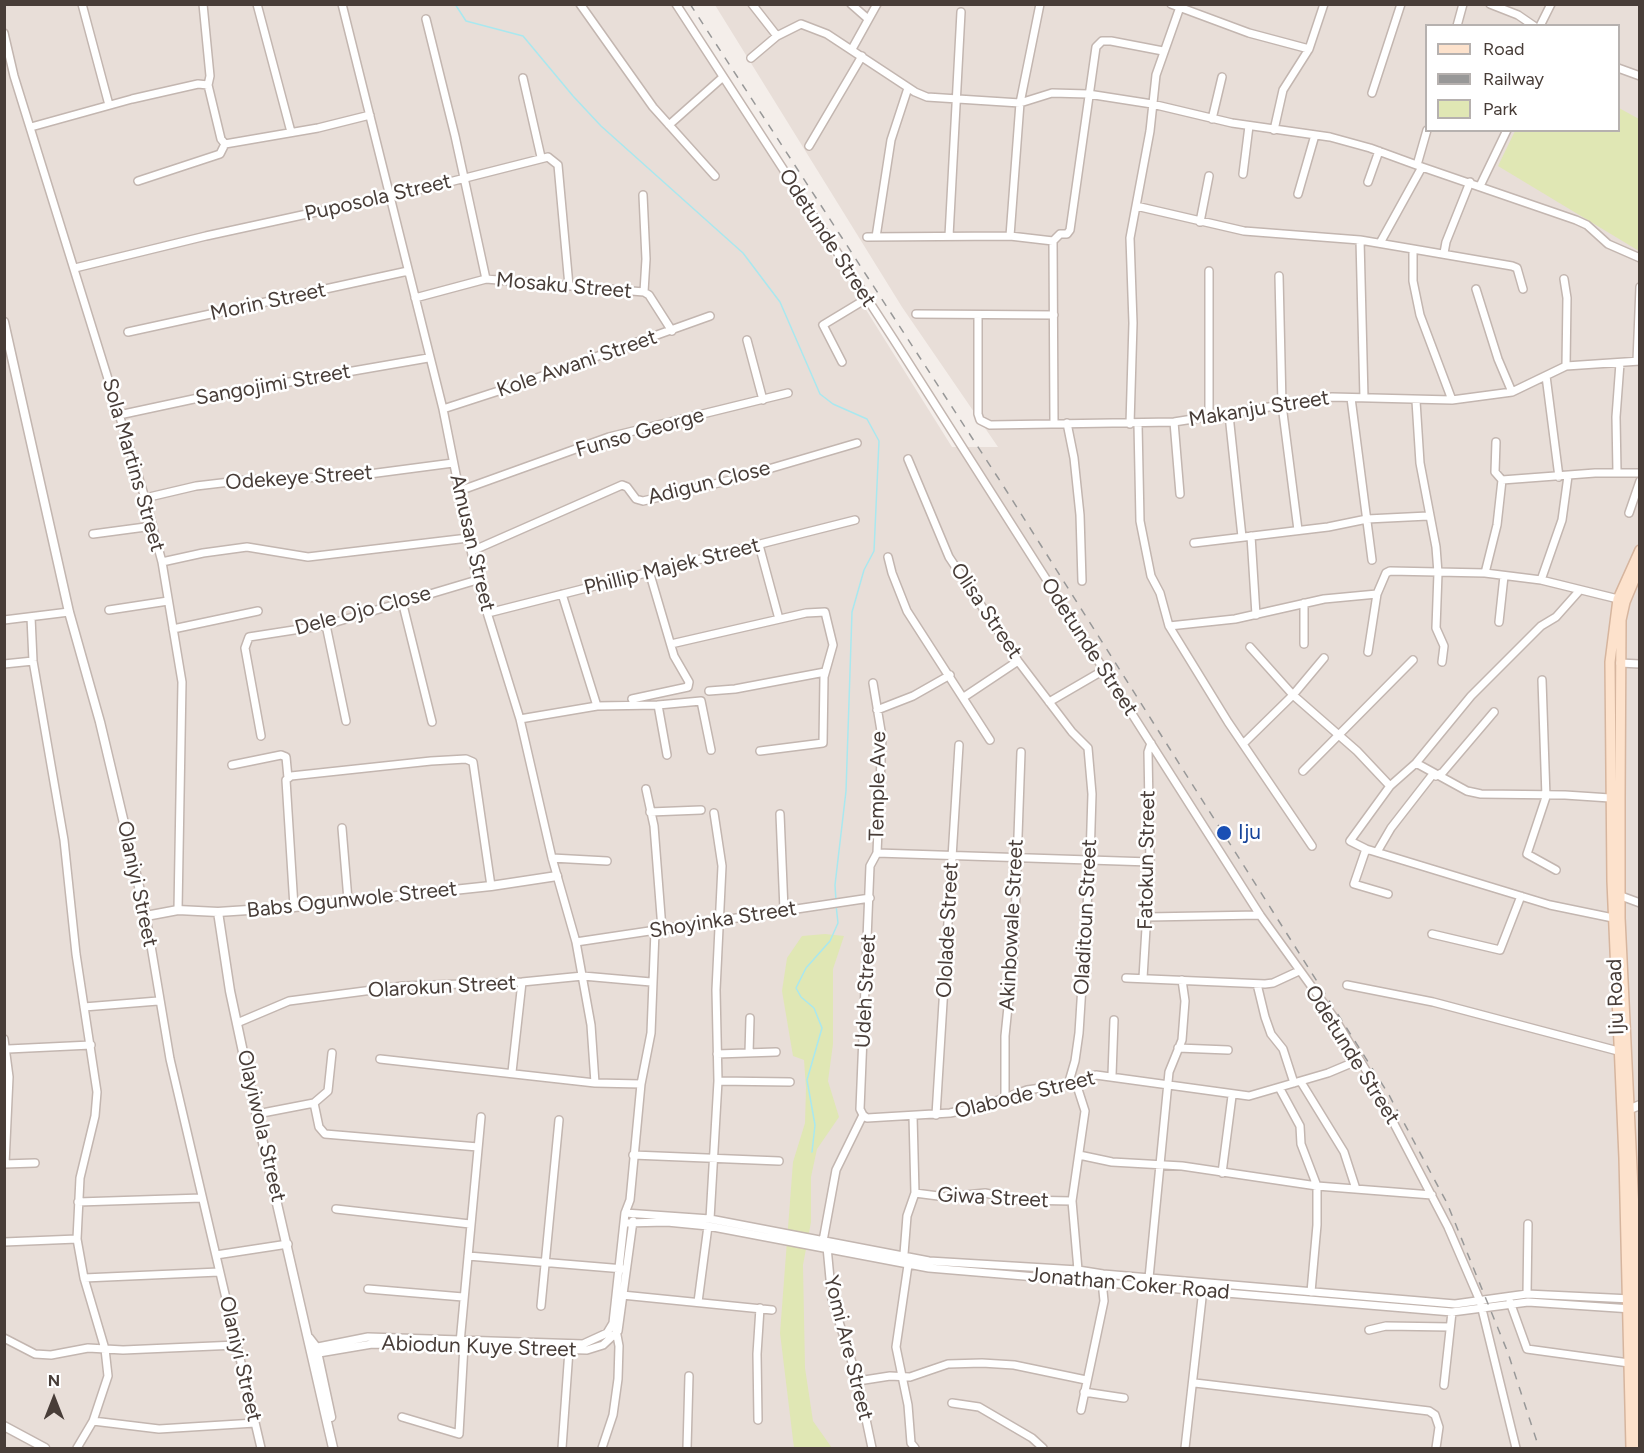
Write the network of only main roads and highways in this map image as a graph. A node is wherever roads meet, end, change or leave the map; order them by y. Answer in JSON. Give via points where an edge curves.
{"nodes":[{"id":1,"x":1640,"y":550,"type":"edge"},
{"id":2,"x":1640,"y":566,"type":"edge"},
{"id":3,"x":1636,"y":584,"type":"edge"},
{"id":4,"x":1637,"y":1242,"type":"edge"},
{"id":5,"x":1633,"y":1304,"type":"junction"},
{"id":6,"x":1639,"y":1343,"type":"edge"},
{"id":7,"x":1631,"y":1449,"type":"edge"},
{"id":8,"x":1639,"y":1449,"type":"edge"}],
"edges":[{"from":1,"to":5,"type":"main road","name":"Iju Road","via":[[1618,599],[1610,652],[1612,918]]},
{"from":2,"to":3,"type":"main road","name":"Iju Road"},
{"from":3,"to":4,"type":"main road","name":"Iju Road","via":[[1621,620],[1620,663],[1621,896]]},
{"from":4,"to":5,"type":"main road","name":"Iju Road"},
{"from":5,"to":6,"type":"main road","name":"Iju Road"},
{"from":5,"to":7,"type":"main road","name":"Iju Road","via":[[1629,1363]]},
{"from":6,"to":8,"type":"main road","name":"Iju Road"}]}
